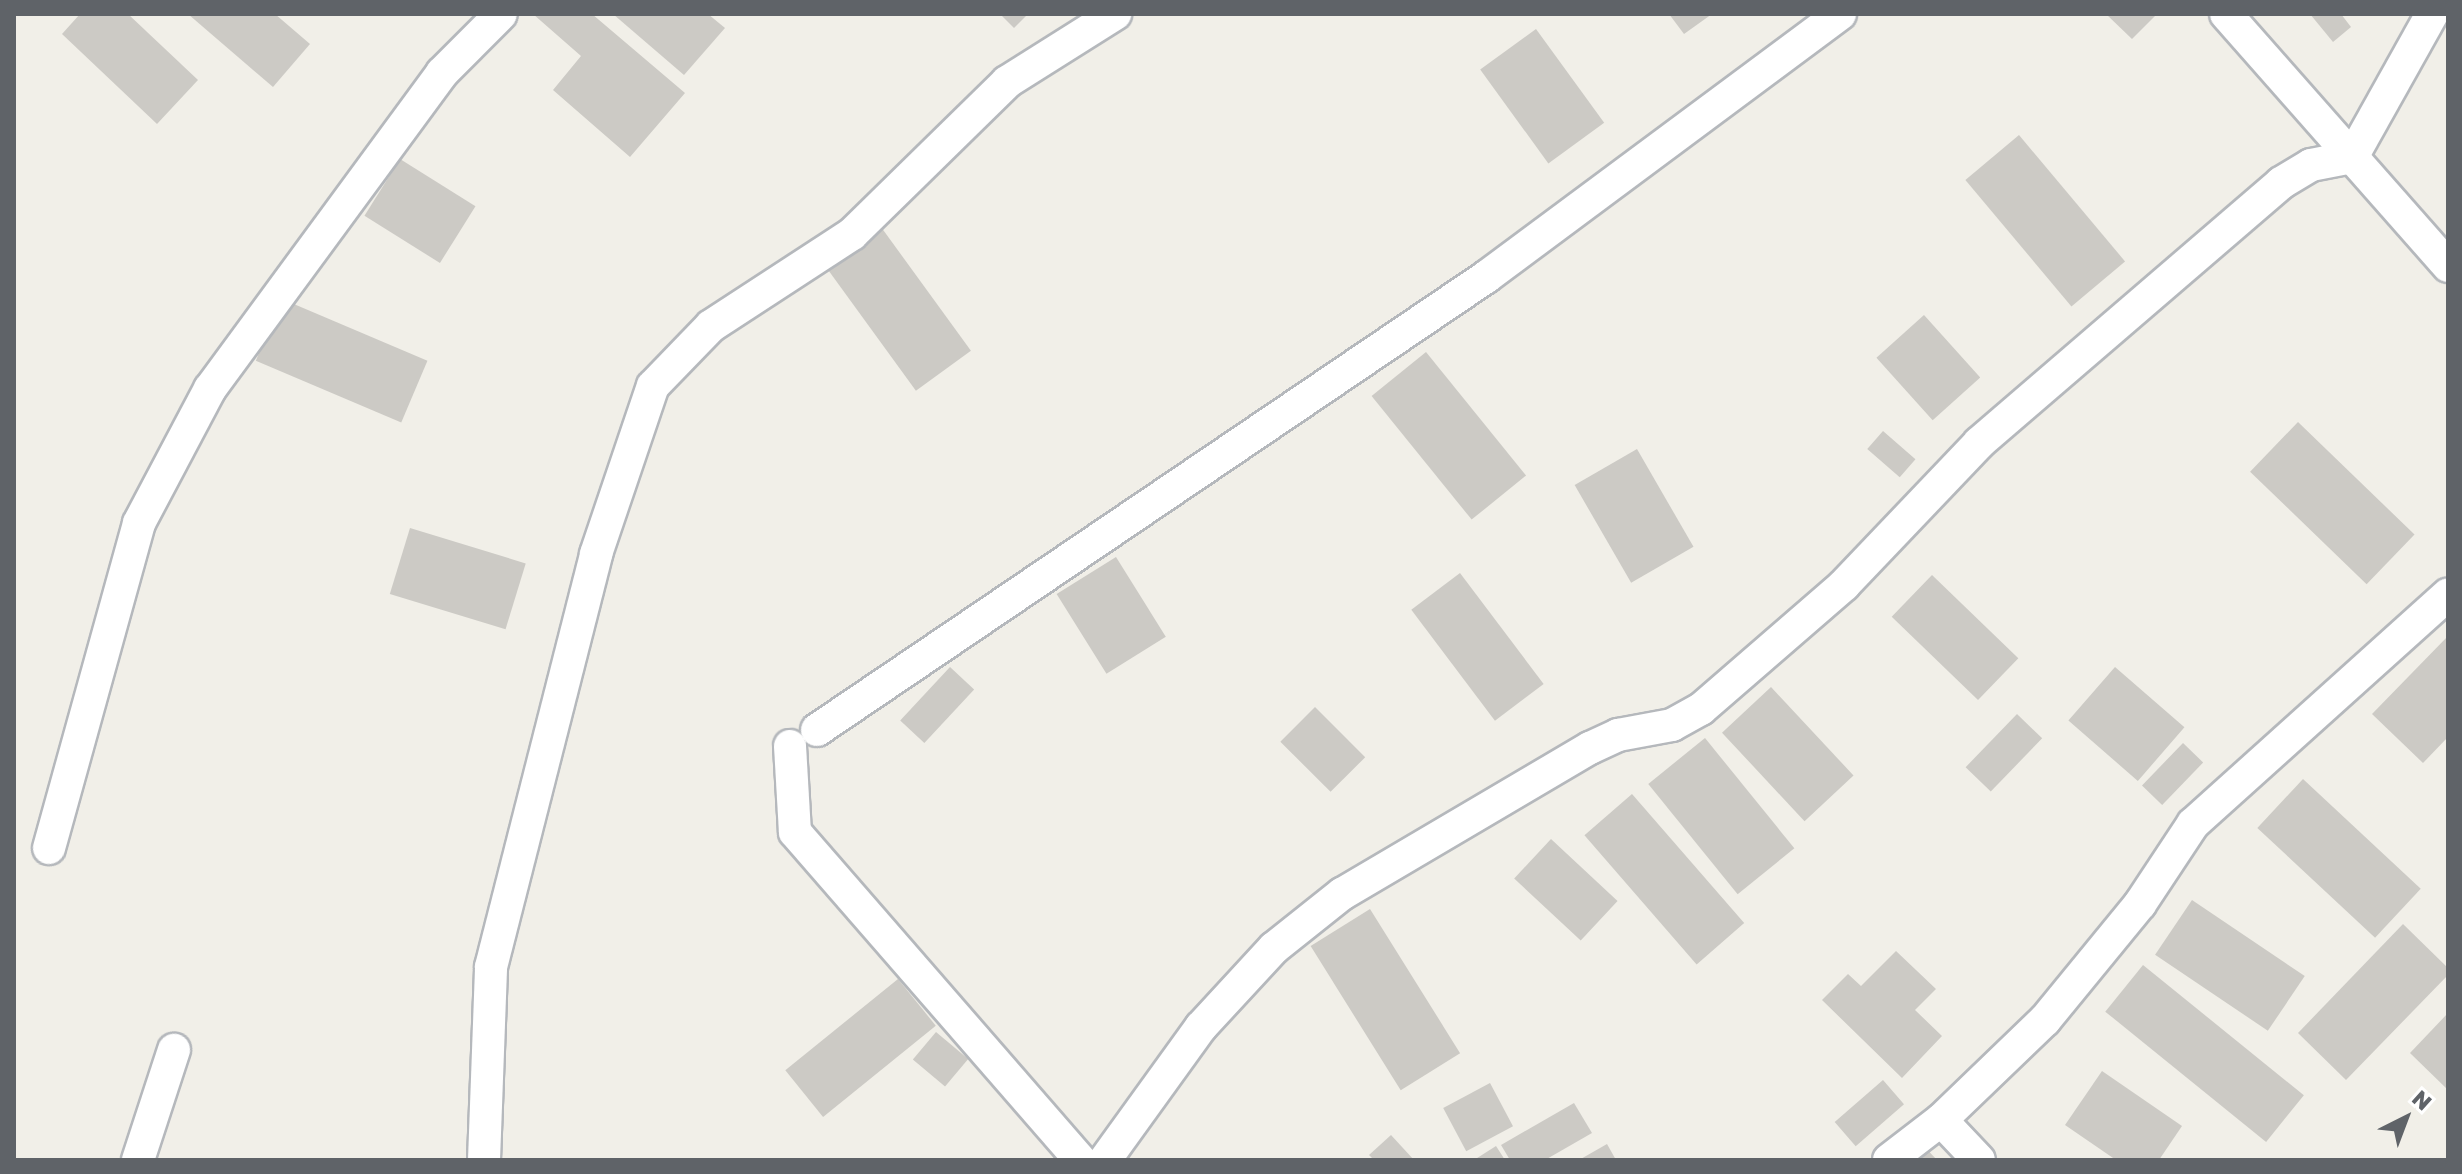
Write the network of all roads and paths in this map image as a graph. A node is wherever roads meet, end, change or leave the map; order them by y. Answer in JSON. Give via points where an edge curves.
{"nodes":[{"id":1,"x":501,"y":14,"type":"edge"},
{"id":2,"x":1115,"y":14,"type":"edge"},
{"id":3,"x":1840,"y":14,"type":"edge"},
{"id":4,"x":2226,"y":14,"type":"edge"},
{"id":5,"x":2432,"y":14,"type":"edge"},
{"id":6,"x":2352,"y":157,"type":"junction"},
{"id":7,"x":2448,"y":266,"type":"edge"},
{"id":8,"x":2448,"y":594,"type":"edge"},
{"id":9,"x":49,"y":848,"type":"dead end"},
{"id":10,"x":174,"y":1050,"type":"dead end"},
{"id":11,"x":1941,"y":1120,"type":"junction"},
{"id":12,"x":138,"y":1160,"type":"edge"},
{"id":13,"x":484,"y":1160,"type":"edge"},
{"id":14,"x":1080,"y":1160,"type":"edge"},
{"id":15,"x":1105,"y":1160,"type":"edge"},
{"id":16,"x":1889,"y":1160,"type":"edge"},
{"id":17,"x":1979,"y":1160,"type":"edge"}],
"edges":[{"from":1,"to":9,"type":"street","via":[[442,73],[210,389],[139,523]]},
{"from":2,"to":13,"type":"street","via":[[1007,82],[852,234],[711,326],[653,386],[596,554],[491,967]]},
{"from":3,"to":14,"type":"street","via":[[1486,277],[804,738],[795,832]]},
{"from":4,"to":6,"type":"street"},
{"from":5,"to":6,"type":"street"},
{"from":6,"to":7,"type":"street"},
{"from":6,"to":15,"type":"street","via":[[2311,165],[2281,183],[1979,443],[1844,585],[1701,709],[1672,725],[1618,735],[1590,748],[1342,894],[1274,948],[1201,1027]]},
{"from":8,"to":11,"type":"street","via":[[2193,824],[2140,904],[2045,1020]]},
{"from":10,"to":12,"type":"street"},
{"from":11,"to":16,"type":"street"},
{"from":11,"to":17,"type":"street"}]}
